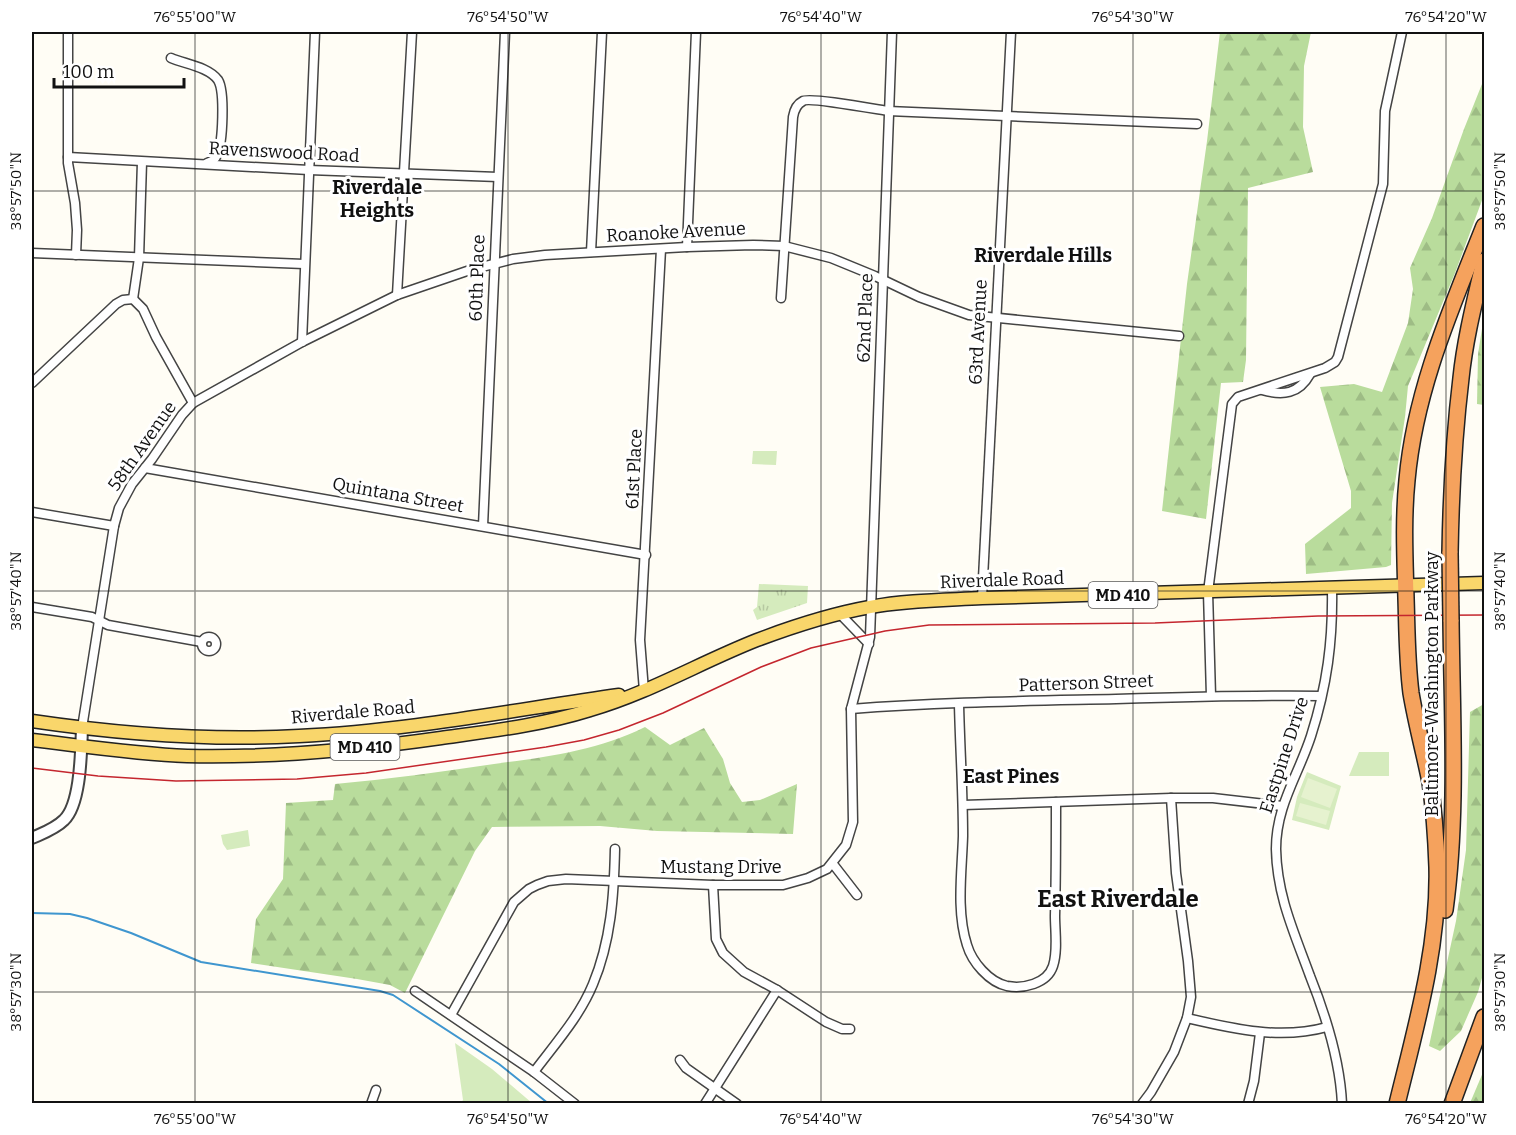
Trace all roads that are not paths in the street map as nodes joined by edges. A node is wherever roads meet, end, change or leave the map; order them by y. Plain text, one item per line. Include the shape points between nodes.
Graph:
1 (68, 32) edge
2 (315, 32) edge
3 (412, 32) edge
4 (506, 32) edge
5 (602, 32) edge
6 (696, 32) edge
7 (892, 32) edge
8 (1011, 32) edge
9 (1402, 32) edge
10 (171, 58) dead end
11 (888, 111) junction
12 (1006, 116) junction
13 (1197, 124) dead end
14 (68, 157) junction
15 (142, 162) junction
16 (204, 165) junction
17 (309, 170) junction
18 (404, 174) junction
19 (498, 177) junction
20 (1485, 226) edge
21 (784, 246) junction
22 (687, 248) junction
23 (661, 249) junction
24 (591, 252) junction
25 (32, 253) edge
26 (76, 255) junction
27 (140, 258) junction
28 (1485, 261) edge
29 (304, 264) junction
30 (494, 264) junction
31 (883, 280) junction
32 (397, 295) junction
33 (781, 298) dead end
34 (133, 299) junction
35 (995, 318) junction
36 (1179, 336) dead end
37 (302, 342) junction
38 (32, 383) edge
39 (193, 403) junction
40 (145, 468) junction
41 (32, 512) edge
42 (114, 526) junction
43 (483, 526) junction
44 (646, 555) junction
45 (1485, 583) edge
46 (1406, 585) junction
47 (1332, 588) junction
48 (1208, 592) junction
49 (982, 598) junction
50 (871, 606) junction
51 (32, 607) edge
52 (840, 614) junction
53 (99, 620) junction
54 (202, 642) dead end
55 (869, 644) junction
56 (644, 691) junction
57 (1211, 696) junction
58 (1321, 696) junction
59 (959, 704) junction
60 (851, 709) junction
61 (32, 721) edge
62 (81, 728) junction
63 (32, 740) edge
64 (81, 746) junction
65 (1171, 798) junction
66 (1056, 802) junction
67 (963, 805) junction
68 (1281, 806) junction
69 (32, 838) edge
70 (615, 849) dead end
71 (833, 864) junction
72 (615, 882) junction
73 (713, 885) junction
74 (857, 894) dead end
75 (777, 990) junction
76 (415, 991) dead end
77 (451, 1015) junction
78 (1485, 1017) edge
79 (1187, 1018) junction
80 (1328, 1027) junction
81 (850, 1029) dead end
82 (1485, 1030) edge
83 (1260, 1033) junction
84 (680, 1060) dead end
85 (534, 1072) junction
86 (1460, 1084) junction
87 (715, 1088) junction
88 (376, 1090) dead end
89 (371, 1104) edge
90 (575, 1104) edge
91 (705, 1104) edge
92 (737, 1104) edge
93 (1142, 1104) edge
94 (1248, 1104) edge
95 (1342, 1104) edge
96 (1398, 1104) edge
97 (1452, 1104) edge

1 - 14 street
2 - 17 street
3 - 18 street
4 - 19 street, 60th Place
5 - 24 street
6 - 22 street
7 - 11 street, 62nd Place
8 - 12 street, 63rd Avenue
9 - 48 street via 1385,111 1383,184 1338,357 1310,374 1303,386 1291,392 1260,390 1238,397 1232,405
10 - 16 street via 205,71 219,84 219,152
11 - 12 street
11 - 21 street via 808,99 797,106
11 - 31 street, 62nd Place
12 - 13 street
12 - 35 street, 63rd Avenue
14 - 15 street, Ravenswood Road
14 - 26 street via 75,203
15 - 16 street, Ravenswood Road
15 - 27 street
16 - 17 street, Ravenswood Road
17 - 18 street, Ravenswood Road
17 - 29 street
18 - 19 street, Ravenswood Road
18 - 32 street
19 - 30 street, 60th Place
20 - 46 highway via 1437,346 1417,414 1407,481
21 - 22 street, Roanoke Avenue
21 - 31 street, Roanoke Avenue via 831,258
21 - 33 street
22 - 23 street, Roanoke Avenue
23 - 24 street, Roanoke Avenue
23 - 44 street, 61st Place
24 - 30 street, Roanoke Avenue via 526,257
25 - 26 street
26 - 27 street
27 - 29 street
27 - 34 street
28 - 96 highway, Baltimore-Washington Parkway, bridge via 1461,378 1452,498 1454,791 1450,871 1433,986
29 - 37 street
30 - 32 street, Roanoke Avenue
30 - 43 street, 60th Place
31 - 35 street, Roanoke Avenue via 949,309
31 - 50 street, 62nd Place
32 - 37 street, Roanoke Avenue
34 - 38 street via 116,304
34 - 39 street, 58th Avenue via 143,309
35 - 36 street, Roanoke Avenue
35 - 49 street, 63rd Avenue
37 - 39 street, Roanoke Avenue
39 - 40 street, 58th Avenue
40 - 42 street, 58th Avenue via 125,496
40 - 43 street, Quintana Street
41 - 42 street
42 - 53 street, 58th Avenue
43 - 44 street, Quintana Street
44 - 56 street, 61st Place via 640,640
45 - 46 main road, Riverdale Road / MD 410
46 - 47 main road, Riverdale Road / MD 410
46 - 96 highway via 1412,693 1434,813 1437,898 1429,960
47 - 48 main road, Riverdale Road / MD 410
47 - 58 street, Eastpine Drive via 1331,653
48 - 49 main road, Riverdale Road / MD 410
48 - 57 street
49 - 50 main road, Riverdale Road / MD 410
50 - 52 main road, Riverdale Road / MD 410
50 - 55 street
51 - 53 street
52 - 55 street
52 - 56 main road, Riverdale Road / MD 410 via 758,640
53 - 54 street via 108,625
53 - 62 street, 58th Avenue
55 - 60 street
56 - 62 main road, Riverdale Road / MD 410 via 425,723 298,736 195,737
56 - 64 main road, Riverdale Road / MD 410 via 552,721 394,745 247,756 187,756
57 - 58 street, Patterson Street
57 - 59 street, Patterson Street
58 - 68 street, Eastpine Drive via 1306,752
59 - 60 street, Patterson Street
59 - 67 street
60 - 71 street via 853,822 846,845
61 - 62 main road, MD 410
62 - 64 street
63 - 64 main road, MD 410
64 - 69 street via 70,813 58,825
65 - 66 street
65 - 68 street via 1213,798
65 - 79 street via 1191,998
66 - 67 street
66 - 67 street via 1054,961 1038,983 1016,987 996,982 986,974 967,947 962,922
68 - 80 street, Eastpine Drive via 1276,845 1282,902
70 - 72 street
71 - 73 street, Mustang Drive via 795,883
71 - 74 street
72 - 73 street, Mustang Drive
72 - 77 street, Mustang Drive via 548,881 521,895 506,912
72 - 85 street via 609,930 593,986
73 - 75 street via 718,947 744,972
75 - 81 street via 826,1022
75 - 87 street
76 - 77 street
77 - 85 street
78 - 86 highway
79 - 83 street
79 - 93 street via 1174,1052
80 - 83 street
80 - 95 street, Eastpine Drive
82 - 86 highway
83 - 94 street
84 - 87 street
85 - 90 street
86 - 97 highway
87 - 91 street
87 - 92 street
88 - 89 street

